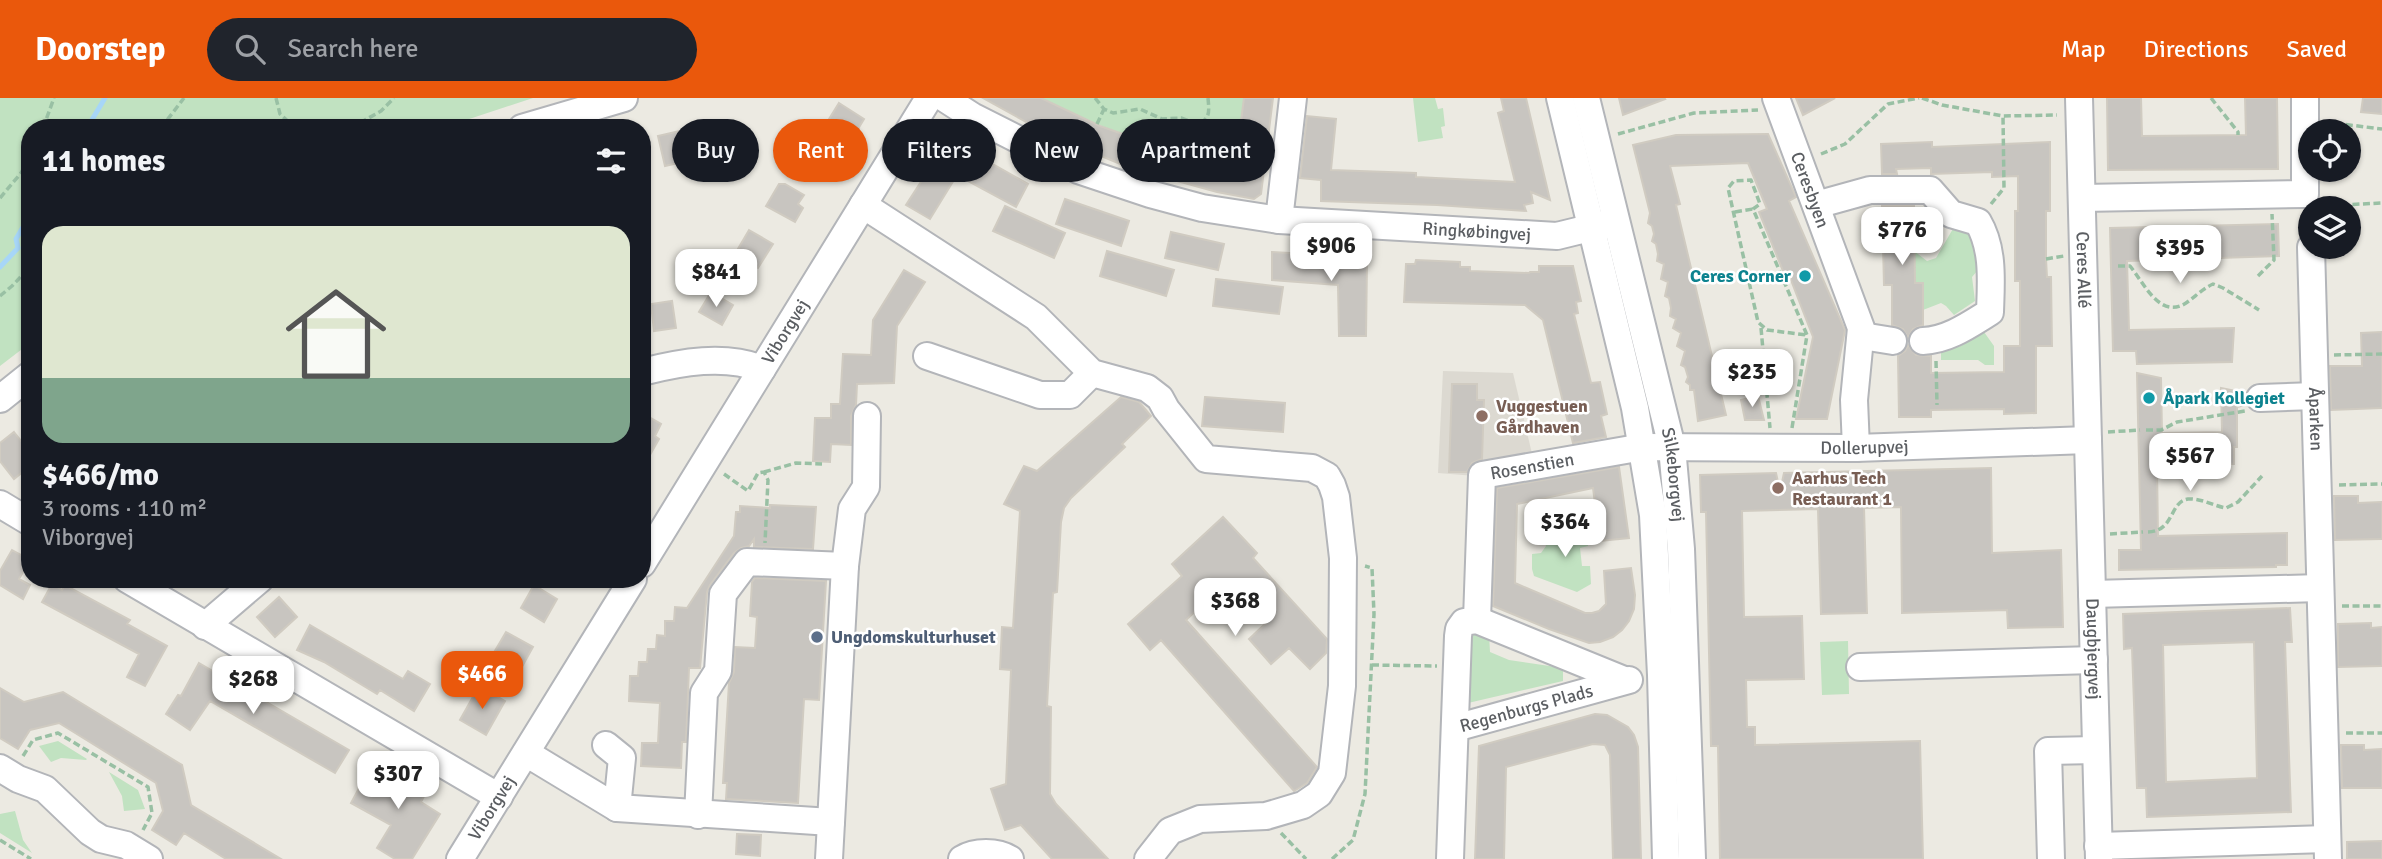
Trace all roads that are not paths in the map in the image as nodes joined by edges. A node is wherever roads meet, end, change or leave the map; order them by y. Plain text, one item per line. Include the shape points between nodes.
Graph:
1 (624, 98) edge
2 (929, 98) edge
3 (944, 98) edge
4 (1293, 98) edge
5 (1560, 98) edge
6 (1586, 98) edge
7 (2078, 98) edge
8 (1778, 103) edge
9 (2305, 109) edge
10 (553, 119) edge
11 (2082, 198) junction
12 (863, 205) junction
13 (1816, 205) junction
14 (1279, 220) junction
15 (1602, 225) junction
16 (2311, 259) edge
17 (1862, 336) junction
18 (1893, 341) dead end
19 (1930, 351) road end
20 (927, 356) dead end
21 (762, 369) junction
22 (651, 371) edge
23 (1092, 373) junction
24 (21, 382) edge
25 (2315, 396) junction
26 (0, 399) edge
27 (2254, 404) road end
28 (867, 416) dead end
29 (2088, 436) junction
30 (1643, 447) junction
31 (1672, 447) junction
32 (1856, 448) junction
33 (0, 504) edge
34 (21, 517) edge
35 (651, 549) edge
36 (845, 566) junction
37 (142, 588) edge
38 (249, 588) edge
39 (627, 588) edge
40 (2092, 594) junction
41 (2320, 598) junction
42 (1477, 620) junction
43 (205, 626) junction
44 (2094, 660) junction
45 (1860, 667) dead end
46 (1674, 675) junction
47 (1624, 680) junction
48 (1455, 728) junction
49 (606, 746) dead end
50 (2096, 750) junction
51 (526, 753) junction
52 (5, 771) edge
53 (499, 797) junction
54 (617, 808) junction
55 (698, 815) junction
56 (831, 822) junction
57 (2327, 849) edge
58 (2098, 853) edge
59 (141, 854) edge
60 (460, 859) edge
61 (829, 859) edge
62 (961, 859) edge
63 (1010, 859) edge
64 (1148, 859) edge
65 (1450, 859) edge
66 (1666, 859) edge
67 (1692, 859) edge
68 (2051, 859) edge

1 - 10 street
2 - 12 street, Viborgvej
3 - 14 street, Ringkøbingvej via 1078,170 1202,208
4 - 14 street
5 - 15 street, Silkeborgvej
6 - 15 street, Silkeborgvej via 1595,140
7 - 11 street, Ceres Allé
8 - 13 street, Ceresbyen
9 - 11 street via 2305,194
11 - 29 street, Ceres Allé
12 - 21 street, Viborgvej
12 - 23 street via 1036,317
13 - 17 street, Ceresbyen
13 - 19 street via 1871,190 1930,190 1951,214 1978,222 1985,233 1991,268 1990,313 1937,341
14 - 15 street, Ringkøbingvej via 1557,236
15 - 30 street, Silkeborgvej
15 - 31 street, Silkeborgvej
16 - 25 street, Åparken
17 - 18 street
17 - 32 street, Ceresbyen via 1854,400
20 - 23 street via 1040,395 1070,395
21 - 22 street via 743,362 709,361
21 - 35 street, Viborgvej
23 - 64 street via 1146,388 1160,398 1206,459 1320,471 1336,497 1343,558 1343,663 1332,773 1319,794 1303,804 1266,816 1200,819 1170,831
24 - 26 street
25 - 27 street
25 - 41 street, Åparken
28 - 36 street via 866,487 852,509
29 - 32 street, Dollerupvej
29 - 40 street, Daugbjergvej
30 - 31 street, Dollerupvej
30 - 42 street, Rosenstien via 1482,475
30 - 46 street, Silkeborgvej
31 - 32 street, Dollerupvej
31 - 46 street, Silkeborgvej via 1681,550
33 - 34 street
36 - 55 street via 747,562 723,594 718,671 704,693
36 - 56 street
37 - 43 street
38 - 43 street
39 - 51 street, Viborgvej
40 - 41 street
40 - 44 street, Daugbjergvej
41 - 57 street, Åparken
42 - 47 street, Regenburgs Plads
42 - 48 street, Regenburgs Plads via 1464,622 1460,629
43 - 53 street
44 - 45 street
44 - 50 street, Daugbjergvej
46 - 47 street, Regenburgs Plads
46 - 66 street, Silkeborgvej
46 - 67 street, Silkeborgvej
47 - 48 street, Regenburgs Plads
48 - 65 street
49 - 54 street via 622,758
50 - 58 street, Daugbjergvej
50 - 68 street via 2048,751
51 - 53 street, Viborgvej
51 - 54 street
52 - 59 street via 45,789 101,839
53 - 60 street, Viborgvej
54 - 55 street
55 - 56 street
56 - 61 street
57 - 58 street
62 - 63 street via 970,853 1001,854

